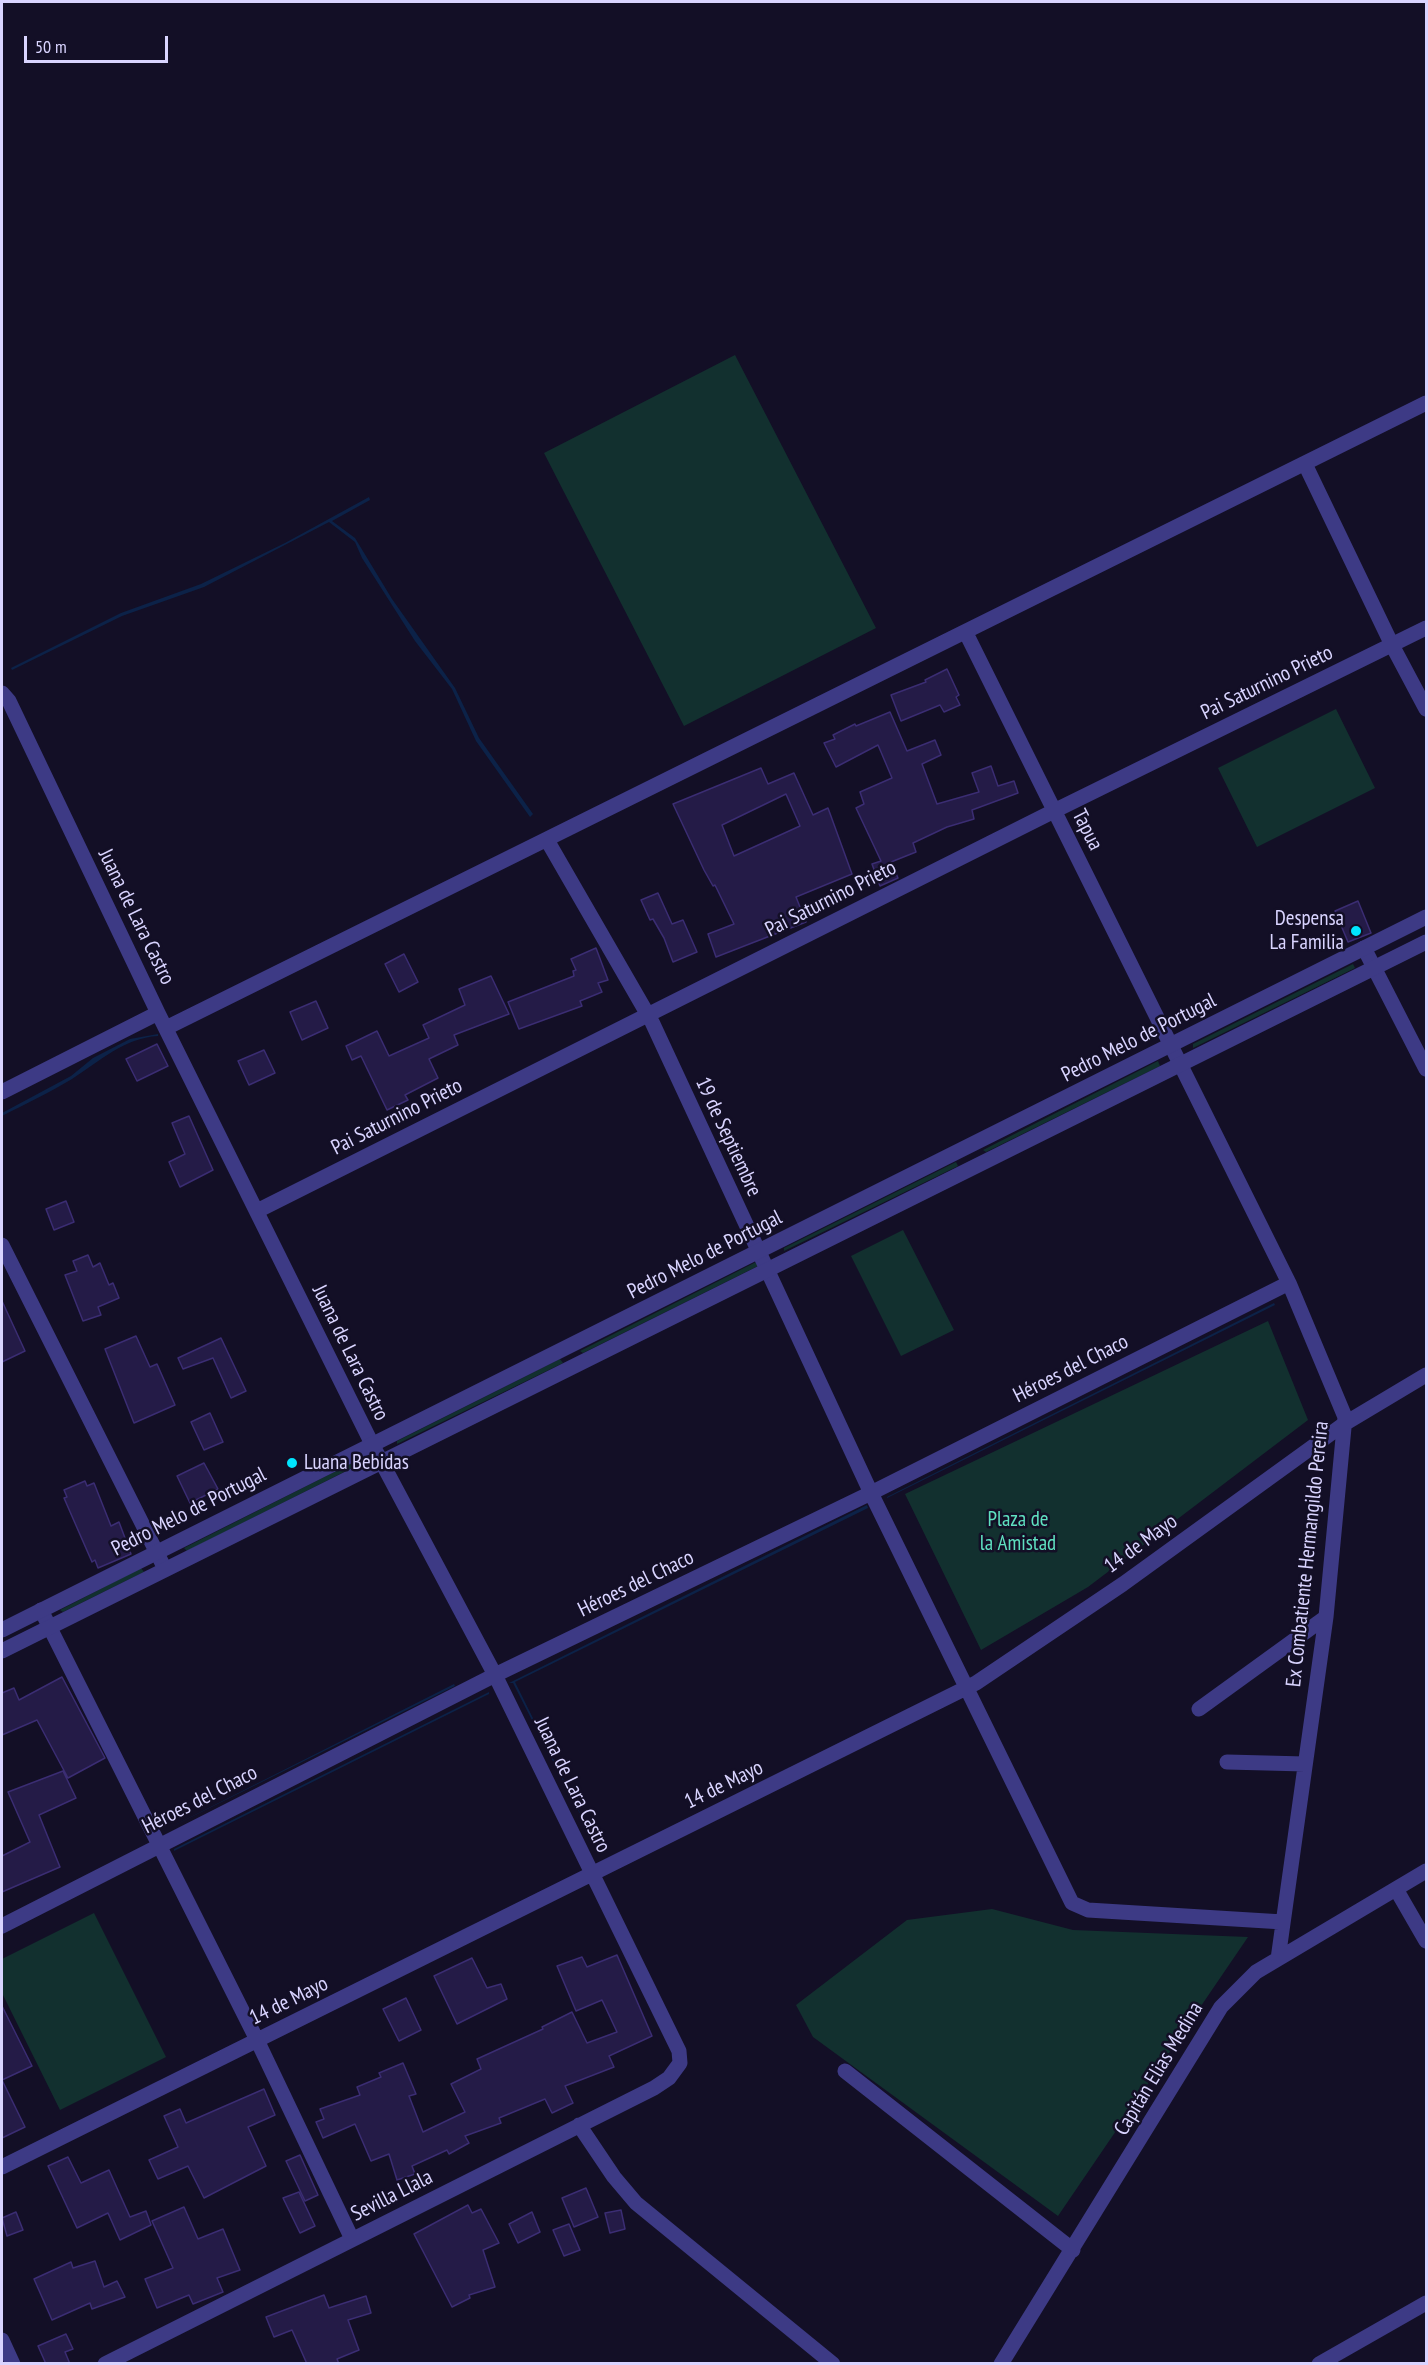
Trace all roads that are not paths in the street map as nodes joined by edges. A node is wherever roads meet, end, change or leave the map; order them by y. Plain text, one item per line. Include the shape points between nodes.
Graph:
1 (1426, 403) edge
2 (1305, 464) junction
3 (1426, 628) edge
4 (966, 633) junction
5 (1392, 645) junction
6 (5, 697) edge
7 (1426, 709) edge
8 (1054, 811) junction
9 (547, 840) junction
10 (1426, 917) edge
11 (1426, 942) edge
12 (1364, 948) junction
13 (1374, 968) junction
14 (158, 1013) junction
15 (647, 1015) junction
16 (166, 1028) junction
17 (1172, 1044) junction
18 (1181, 1064) junction
19 (1426, 1069) edge
20 (2, 1092) edge
21 (937, 1163) junction
22 (946, 1182) junction
23 (256, 1211) junction
24 (2, 1245) edge
25 (758, 1251) junction
26 (767, 1270) junction
27 (1289, 1283) junction
28 (1426, 1375) edge
29 (1344, 1424) junction
30 (372, 1444) junction
31 (381, 1462) junction
32 (871, 1493) junction
33 (157, 1552) junction
34 (165, 1569) junction
35 (41, 1610) junction
36 (1326, 1617) junction
37 (50, 1627) junction
38 (2, 1630) edge
39 (2, 1651) edge
40 (495, 1675) junction
41 (967, 1688) junction
42 (1199, 1709) dead end
43 (1227, 1762) dead end
44 (1305, 1764) junction
45 (159, 1844) junction
46 (1426, 1871) edge
47 (592, 1874) junction
48 (1396, 1889) junction
49 (1283, 1922) junction
50 (2, 1926) edge
51 (1426, 1941) edge
52 (1278, 1959) junction
53 (257, 2040) junction
54 (679, 2051) joint
55 (845, 2071) dead end
56 (579, 2126) junction
57 (2, 2167) edge
58 (352, 2240) junction
59 (1072, 2250) junction
60 (1426, 2304) edge
61 (2, 2340) edge
62 (13, 2364) edge
63 (105, 2364) edge
64 (833, 2364) edge
65 (1001, 2364) edge
66 (1319, 2364) edge

1 - 2 street
2 - 4 street
2 - 5 street
3 - 5 street, Pai Saturnino Prieto
4 - 8 street, Tapua
4 - 9 street
5 - 7 street
5 - 8 street, Pai Saturnino Prieto
6 - 14 street, Juana de Lara Castro
8 - 15 street, Pai Saturnino Prieto
8 - 17 street, Tapua
9 - 15 street, 19 de Septiembre
9 - 16 street
10 - 12 street, Pedro Melo de Portugal
11 - 13 street, Pedro Melo de Portugal
12 - 13 street
12 - 17 street, Pedro Melo de Portugal
13 - 18 street, Pedro Melo de Portugal
13 - 19 street
14 - 16 street, Juana de Lara Castro
14 - 20 street
15 - 23 street, Pai Saturnino Prieto
15 - 25 street, 19 de Septiembre
16 - 23 street, Juana de Lara Castro
17 - 18 street, Ex Combatiente Hermangildo Pereira
17 - 21 street, Pedro Melo de Portugal
18 - 22 street, Pedro Melo de Portugal
18 - 27 street, Ex Combatiente Hermangildo Pereira
21 - 22 street
21 - 25 street, Pedro Melo de Portugal
22 - 26 street, Pedro Melo de Portugal
23 - 30 street, Juana de Lara Castro
24 - 33 street
25 - 26 street, 19 de Septiembre
25 - 30 street, Pedro Melo de Portugal
26 - 31 street, Pedro Melo de Portugal
26 - 32 street, 19 de Septiembre
27 - 29 street, Ex Combatiente Hermangildo Pereira via 1345,1416
27 - 32 street, Héroes del Chaco
28 - 29 street, 14 de Mayo
29 - 36 street, Ex Combatiente Hermangildo Pereira
29 - 41 street, 14 de Mayo via 1123,1584
30 - 31 street, Juana de Lara Castro
30 - 33 street, Pedro Melo de Portugal
31 - 34 street, Pedro Melo de Portugal
31 - 40 street, Juana de Lara Castro
32 - 40 street, Héroes del Chaco
32 - 41 street, 19 de Septiembre
33 - 34 street
33 - 35 street, Pedro Melo de Portugal
34 - 37 street, Pedro Melo de Portugal
35 - 37 street
35 - 38 street, Pedro Melo de Portugal
36 - 42 street
36 - 44 street, Ex Combatiente Hermangildo Pereira
37 - 39 street, Pedro Melo de Portugal
37 - 45 street
40 - 45 street, Héroes del Chaco
40 - 47 street, Juana de Lara Castro
41 - 47 street, 14 de Mayo
41 - 49 street, 19 de Septiembre via 1072,1903 1088,1910
43 - 44 street
44 - 49 street, Ex Combatiente Hermangildo Pereira
45 - 50 street, Héroes del Chaco
45 - 53 street
46 - 48 street, Capitán Elias Medina
47 - 53 street, 14 de Mayo
47 - 54 street, Juana de Lara Castro
48 - 51 street
48 - 52 street, Capitán Elias Medina
49 - 52 street, Ex Combatiente Hermangildo Pereira
52 - 59 street, Capitán Elias Medina via 1256,1972 1221,2007
53 - 57 street, 14 de Mayo
53 - 58 street
54 - 56 street, Sevilla Llala via 680,2063 669,2078
55 - 59 street
56 - 58 street, Sevilla Llala
56 - 64 street via 636,2203
58 - 63 street, Sevilla Llala
59 - 65 street, Capitán Elias Medina
60 - 66 street
61 - 62 street

